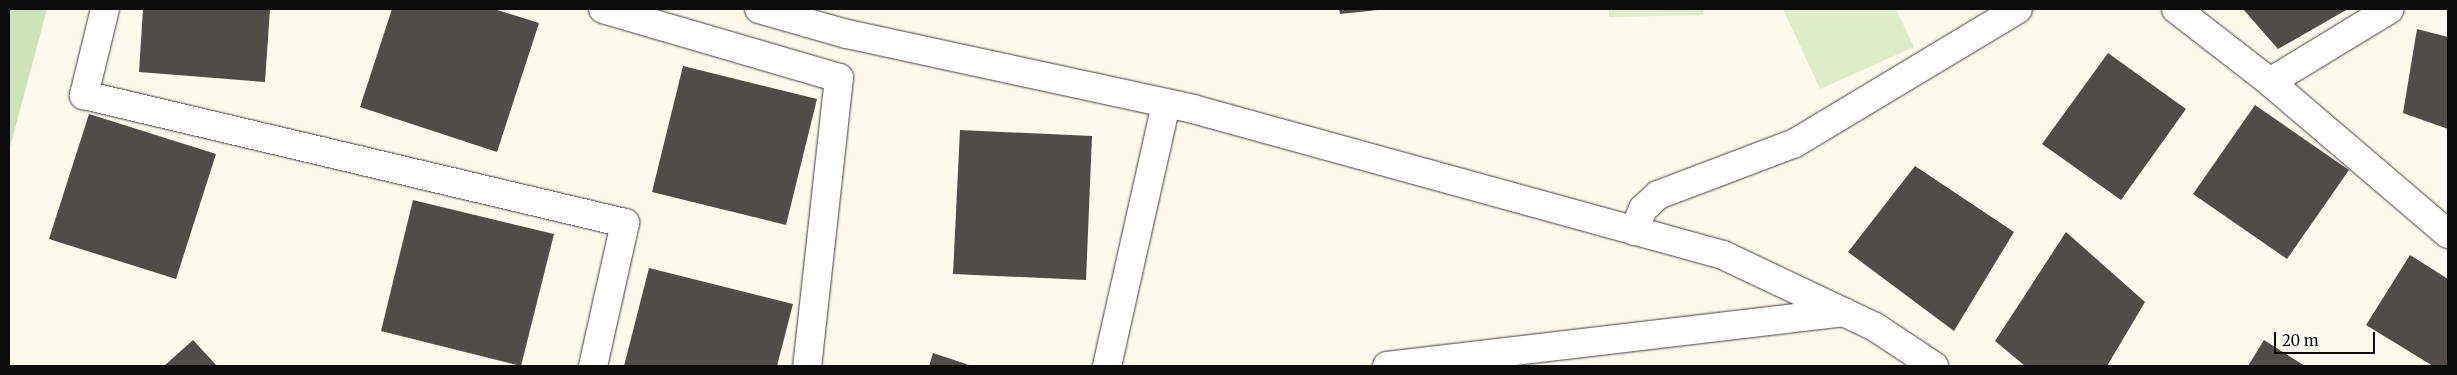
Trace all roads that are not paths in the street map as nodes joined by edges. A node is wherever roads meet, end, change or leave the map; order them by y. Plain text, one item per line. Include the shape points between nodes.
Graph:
1 (105, 9) edge
2 (603, 9) edge
3 (759, 9) edge
4 (2018, 9) edge
5 (2176, 9) edge
6 (2390, 9) edge
7 (2270, 82) junction
8 (1166, 104) junction
9 (1634, 231) junction
10 (2448, 234) edge
11 (1845, 312) junction
12 (593, 366) edge
13 (807, 366) edge
14 (1107, 366) edge
15 (1387, 366) edge
16 (1934, 366) edge

1 - 12 street via 84,94 625,223
2 - 13 street via 839,78
3 - 8 street via 847,34
4 - 9 street via 1795,143 1658,195 1643,209
5 - 7 street
6 - 7 street
7 - 10 street
8 - 9 street
8 - 14 street
9 - 11 street via 1722,255
11 - 15 street
11 - 16 street via 1875,327

